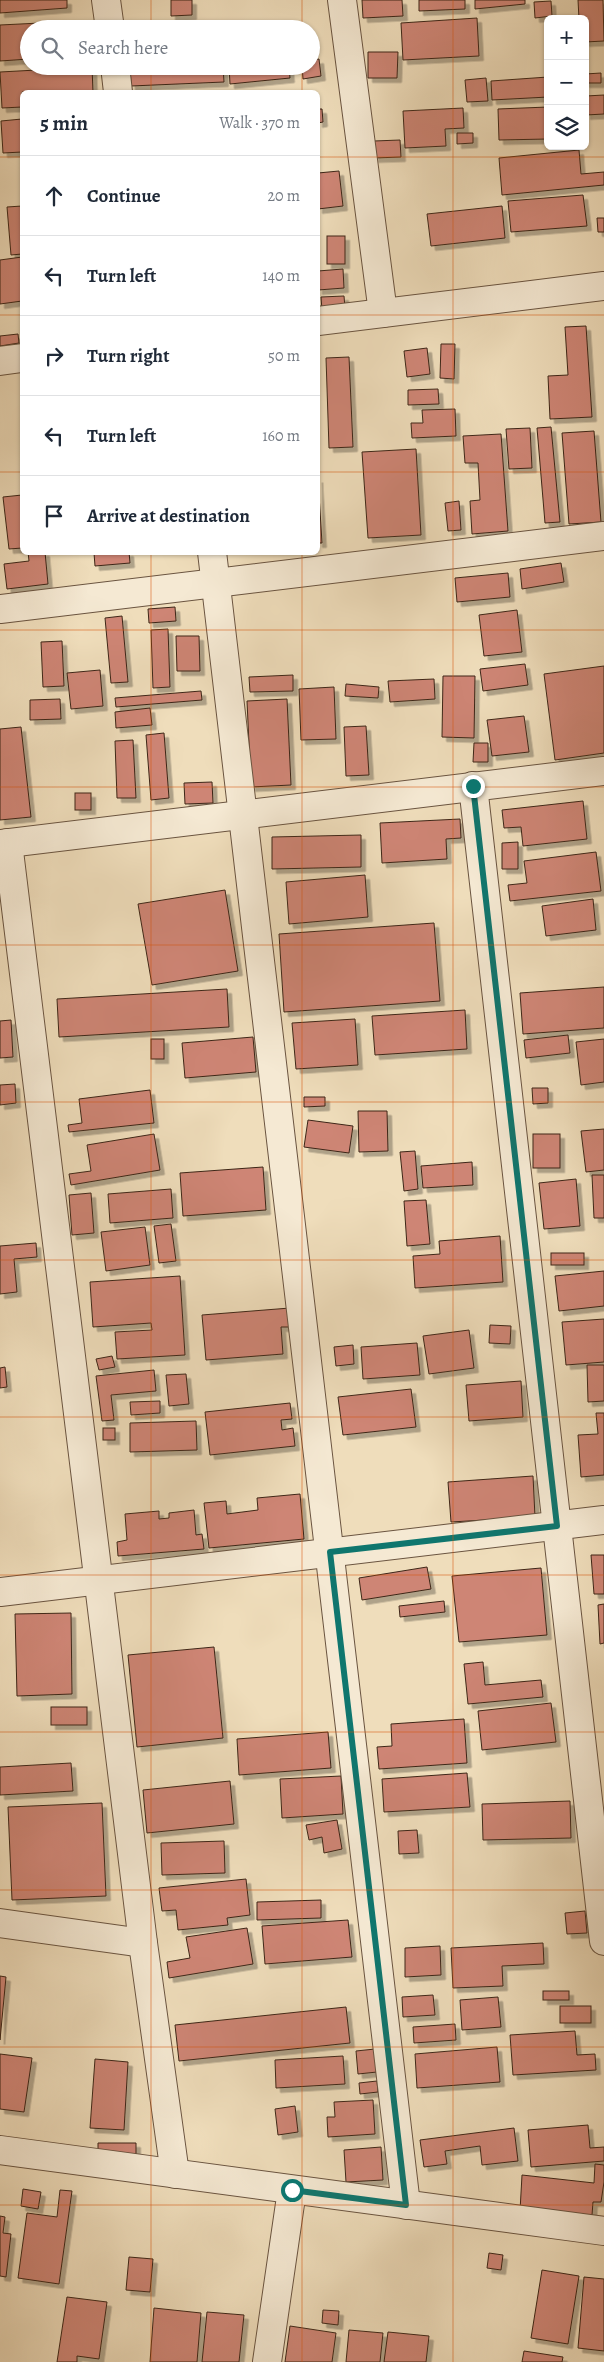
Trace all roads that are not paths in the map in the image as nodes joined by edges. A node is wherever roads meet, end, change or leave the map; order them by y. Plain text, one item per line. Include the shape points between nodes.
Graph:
1 (106, 0) edge
2 (342, 0) edge
3 (109, 20) edge
4 (116, 75) edge
5 (118, 90) edge
6 (604, 286) edge
7 (382, 313) junction
8 (320, 321) edge
9 (20, 358) edge
10 (0, 361) edge
11 (604, 536) edge
12 (212, 555) edge
13 (216, 583) junction
14 (0, 609) edge
15 (604, 771) edge
16 (473, 786) junction
17 (243, 814) junction
18 (4, 843) edge
19 (604, 1520) edge
20 (557, 1526) junction
21 (330, 1552) junction
22 (98, 1580) junction
23 (0, 1592) edge
24 (0, 1923) edge
25 (604, 1941) edge
26 (143, 1943) junction
27 (0, 2150) edge
28 (174, 2174) junction
29 (292, 2190) junction
30 (406, 2205) junction
31 (604, 2232) edge
32 (267, 2362) edge

1 - 3 street
2 - 7 street
4 - 5 street
6 - 7 street
7 - 8 street
9 - 10 street
11 - 13 street
12 - 13 street
13 - 14 street
13 - 17 street
15 - 16 street
16 - 17 street
16 - 20 street
17 - 18 street
17 - 21 street
18 - 22 street
19 - 20 street
20 - 21 street
20 - 25 street
21 - 22 street
21 - 30 street
22 - 23 street
22 - 26 street
24 - 26 street
26 - 28 street
27 - 28 street
28 - 29 street
29 - 30 street
29 - 32 street
30 - 31 street

